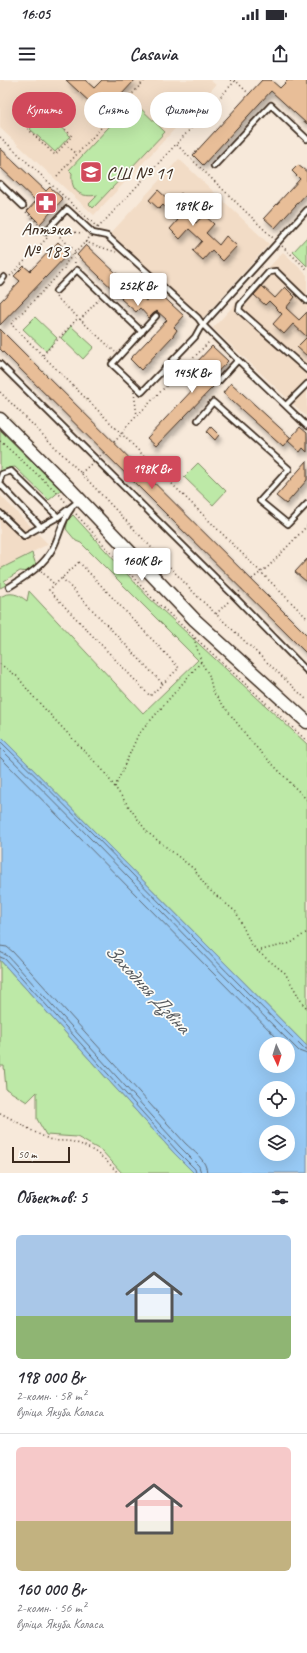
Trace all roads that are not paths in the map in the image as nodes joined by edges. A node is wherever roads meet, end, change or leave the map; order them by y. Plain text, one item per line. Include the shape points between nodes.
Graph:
1 (307, 139) edge
2 (214, 166) dead end
3 (0, 184) edge
4 (23, 206) dead end
5 (307, 210) edge
6 (50, 230) road end
7 (4, 278) dead end
8 (0, 282) edge
9 (56, 294) road end
10 (307, 301) edge
11 (156, 316) dead end
12 (203, 325) junction
13 (142, 332) junction
14 (238, 360) junction
15 (0, 364) edge
16 (307, 370) edge
17 (219, 381) dead end
18 (307, 384) edge
19 (286, 405) junction
20 (0, 419) edge
21 (198, 420) dead end
22 (307, 426) edge
23 (0, 480) edge
24 (0, 484) edge
25 (80, 500) junction
26 (307, 504) edge
27 (71, 508) junction
28 (0, 513) edge
29 (58, 517) junction
30 (41, 527) junction
31 (9, 587) dead end
32 (307, 671) edge
33 (307, 722) edge

1 - 2 lane via 271,105
3 - 4 lane
5 - 12 lane
6 - 12 lane via 67,210 93,233 107,236
7 - 8 lane
9 - 13 lane via 77,270
10 - 16 lane via 276,271 269,272 240,304 239,310
11 - 13 lane
12 - 13 lane via 142,392 112,364
12 - 14 lane
14 - 17 lane
14 - 19 lane
15 - 32 lane
18 - 19 lane
19 - 22 lane
20 - 25 street
21 - 26 lane via 213,402 289,469 260,501 288,524
23 - 29 lane via 2,474 11,471
24 - 30 lane
25 - 27 lane
25 - 33 street via 195,620
27 - 29 lane
27 - 31 lane via 53,548 39,568
28 - 30 lane via 24,536
29 - 30 lane

